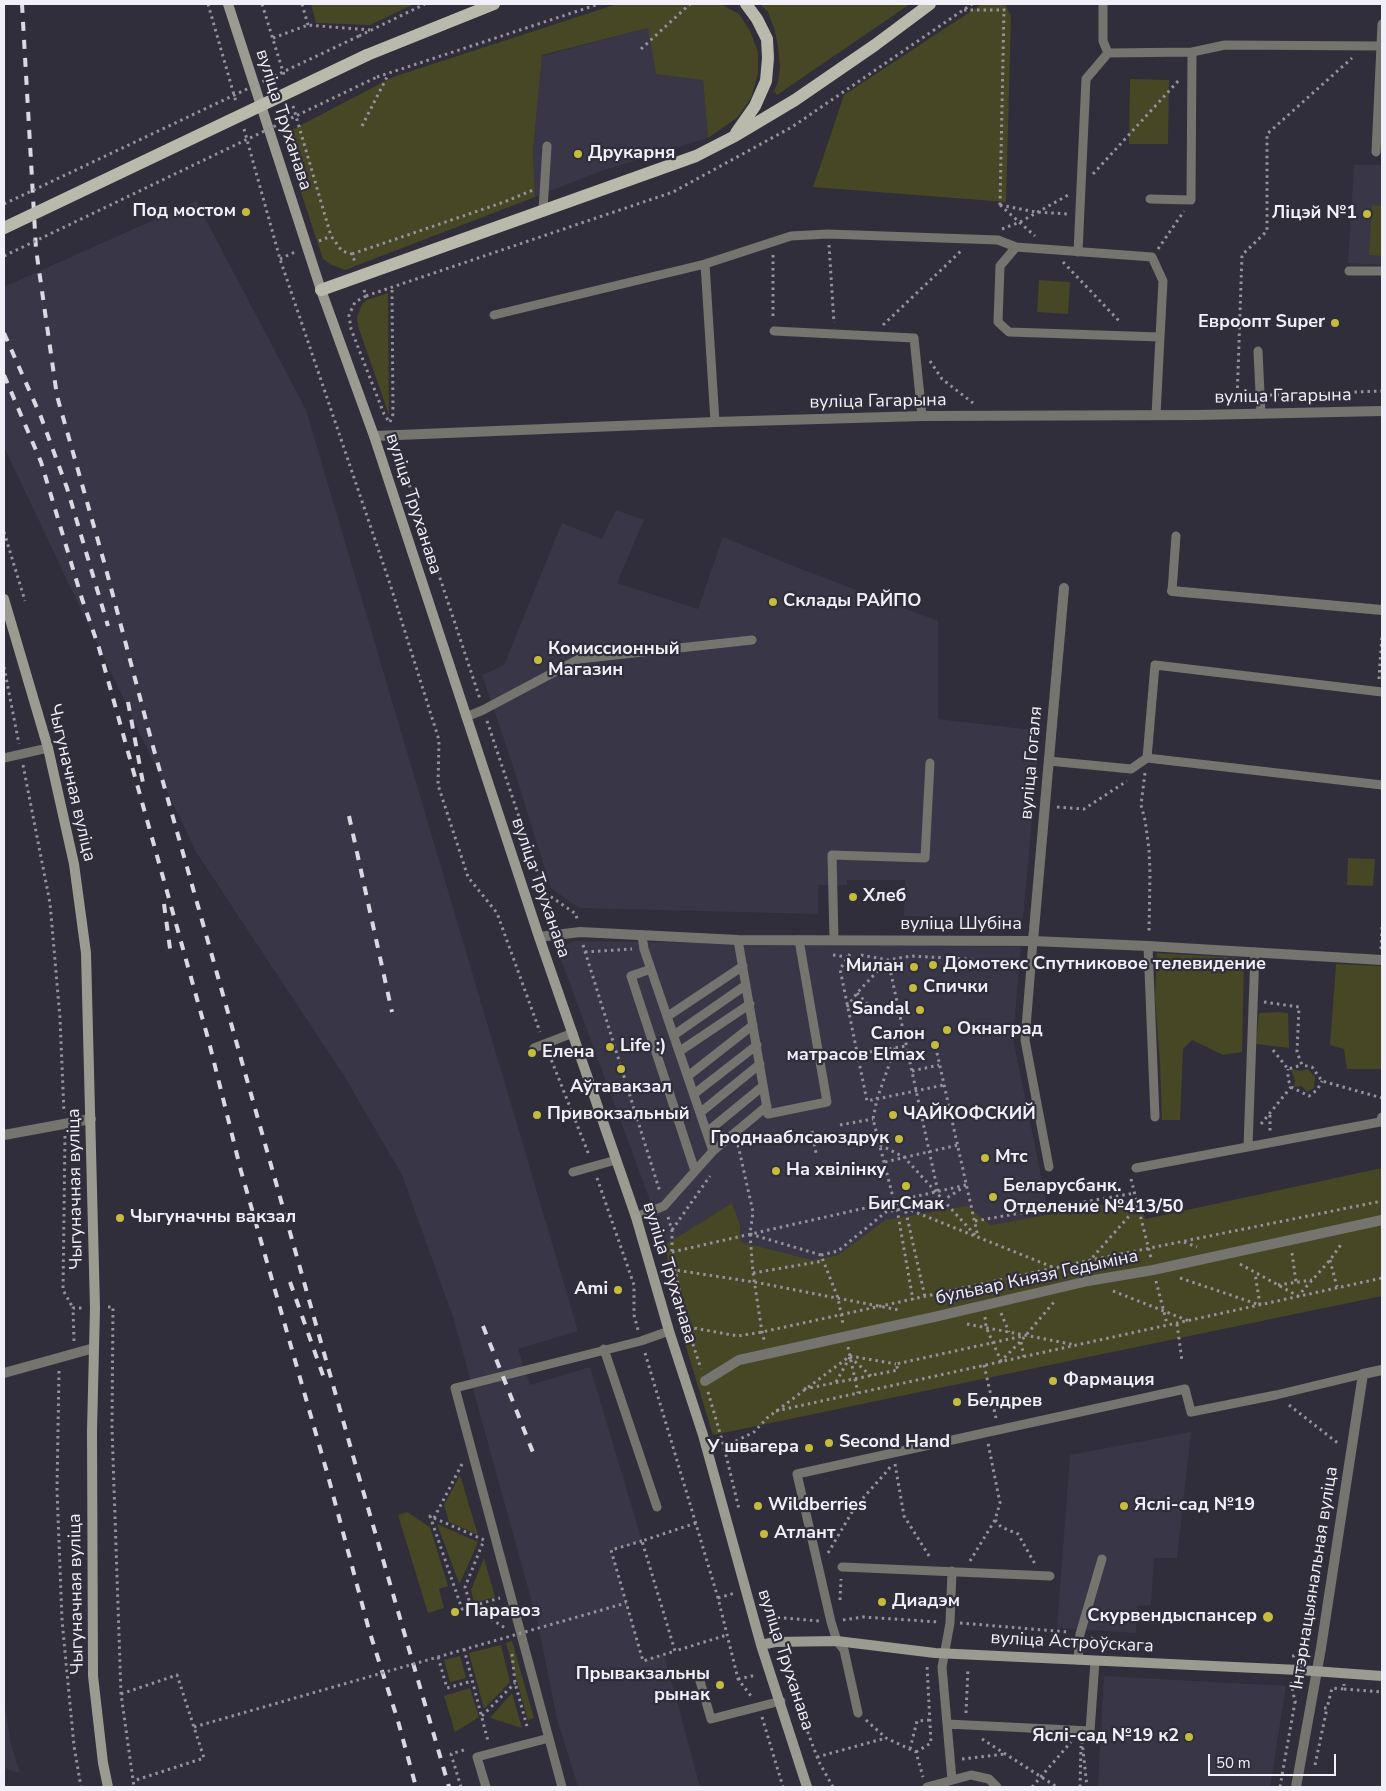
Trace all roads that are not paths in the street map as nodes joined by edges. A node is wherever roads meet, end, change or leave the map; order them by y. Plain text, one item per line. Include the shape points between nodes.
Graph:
1 (228, 4) edge
2 (494, 4) edge
3 (746, 4) edge
4 (930, 4) edge
5 (1103, 4) edge
6 (1382, 24) edge
7 (1381, 46) junction
8 (1192, 52) junction
9 (1108, 53) junction
10 (1379, 133) edge
11 (733, 137) junction
12 (547, 146) dead end
13 (1376, 152) dead end
14 (1150, 199) dead end
15 (543, 210) junction
16 (4, 228) edge
17 (1016, 247) junction
18 (1078, 252) junction
19 (705, 264) junction
20 (1349, 270) dead end
21 (1382, 271) edge
22 (322, 290) junction
23 (494, 315) dead end
24 (774, 331) road end
25 (1160, 337) junction
26 (1258, 351) dead end
27 (1382, 411) edge
28 (1260, 414) junction
29 (1156, 415) junction
30 (922, 416) junction
31 (714, 422) junction
32 (374, 436) junction
33 (1176, 536) dead end
34 (1064, 588) dead end
35 (1172, 591) joint
36 (4, 599) edge
37 (1382, 610) edge
38 (752, 640) dead end
39 (1382, 692) edge
40 (466, 717) junction
41 (48, 748) junction
42 (4, 758) edge
43 (1147, 758) junction
44 (1049, 761) junction
45 (930, 763) dead end
46 (1382, 785) edge
47 (539, 936) junction
48 (642, 936) junction
49 (738, 940) junction
50 (799, 940) junction
51 (834, 940) junction
52 (1033, 941) junction
53 (1148, 946) junction
54 (1255, 952) junction
55 (1381, 960) edge
56 (743, 966) junction
57 (651, 969) junction
58 (746, 985) junction
59 (750, 1004) junction
60 (668, 1016) junction
61 (753, 1025) junction
62 (573, 1033) junction
63 (674, 1035) junction
64 (757, 1045) junction
65 (534, 1048) dead end
66 (680, 1052) junction
67 (760, 1064) junction
68 (688, 1076) junction
69 (764, 1086) junction
70 (694, 1094) junction
71 (767, 1106) junction
72 (700, 1112) junction
73 (1155, 1117) dead end
74 (1382, 1117) edge
75 (91, 1119) junction
76 (707, 1132) junction
77 (4, 1135) edge
78 (1248, 1147) junction
79 (713, 1151) junction
80 (616, 1160) junction
81 (1050, 1167) dead end
82 (1136, 1168) dead end
83 (695, 1171) junction
84 (573, 1172) dead end
85 (636, 1217) junction
86 (1382, 1220) edge
87 (670, 1331) junction
88 (94, 1348) junction
89 (604, 1349) junction
90 (1382, 1370) edge
91 (4, 1373) edge
92 (1363, 1374) junction
93 (705, 1381) road end
94 (657, 1507) dead end
95 (1102, 1559) dead end
96 (842, 1567) road end
97 (952, 1571) junction
98 (1046, 1575) road end
99 (837, 1641) junction
100 (761, 1645) junction
101 (945, 1654) junction
102 (1078, 1660) junction
103 (1095, 1661) junction
104 (1318, 1671) junction
105 (698, 1674) dead end
106 (1382, 1676) edge
107 (781, 1701) junction
108 (858, 1713) road end
109 (947, 1724) junction
110 (549, 1738) junction
111 (952, 1780) junction
112 (108, 1787) edge
113 (486, 1787) edge
114 (562, 1787) edge
115 (807, 1787) edge
116 (927, 1787) edge
117 (997, 1787) edge
118 (1296, 1787) edge

1 - 22 main road, вуліца Труханава
2 - 16 main road, bridge via 368,55
3 - 11 main road via 767,39 766,81 755,106
4 - 11 main road via 795,100
5 - 9 lane via 1102,41
6 - 7 lane
7 - 8 lane via 1224,45
7 - 10 lane
8 - 9 lane
8 - 14 lane via 1191,200
9 - 18 lane via 1086,79
10 - 13 lane
11 - 15 main road via 696,156
12 - 15 lane
15 - 22 main road
17 - 18 lane
17 - 19 lane via 998,240 828,234 791,236
17 - 25 lane via 1000,266 998,322 1009,332
18 - 25 lane via 1152,257 1163,281
19 - 23 lane
19 - 31 lane
20 - 21 lane
22 - 32 main road, вуліца Труханава
24 - 30 lane via 914,338
25 - 29 lane
26 - 28 lane
27 - 28 street, вуліца Гагарына
28 - 29 street, вуліца Гагарына
29 - 30 street, вуліца Гагарына
30 - 31 street, вуліца Гагарына
31 - 32 street, вуліца Гагарына
32 - 40 main road, вуліца Труханава
33 - 35 lane
34 - 44 street, вуліца Гогаля
35 - 37 street
36 - 41 main road, Чыгуначная вуліца
38 - 40 lane via 579,659
39 - 43 lane via 1155,665
40 - 47 main road, вуліца Труханава
41 - 42 lane
41 - 75 main road, Чыгуначная вуліца via 74,864 86,953
43 - 44 lane via 1131,769
43 - 46 lane
44 - 52 street, вуліца Гогаля
45 - 51 lane via 925,858 832,855
47 - 48 street, вуліца Шубіна via 580,932
47 - 62 main road, вуліца Труханава
48 - 49 street, вуліца Шубіна
48 - 57 lane
49 - 50 street, вуліца Шубіна
49 - 56 lane
50 - 51 street, вуліца Шубіна
50 - 71 lane via 827,1102 768,1114
51 - 52 street, вуліца Шубіна
52 - 53 street, вуліца Шубіна
52 - 81 lane via 1026,1040
53 - 54 street, вуліца Шубіна
53 - 73 lane
54 - 55 street, вуліца Шубіна
54 - 78 lane
56 - 58 lane
56 - 60 lane
57 - 60 lane
57 - 83 lane via 631,976
58 - 59 lane
58 - 63 lane
59 - 61 lane
59 - 66 lane
60 - 63 lane
61 - 64 lane
61 - 68 lane
62 - 65 lane
62 - 80 main road, вуліца Труханава
63 - 66 lane
64 - 67 lane
64 - 70 lane
66 - 68 lane
67 - 69 lane
67 - 72 lane
68 - 70 lane
69 - 71 lane
69 - 76 lane
70 - 72 lane
71 - 79 lane
72 - 76 lane
74 - 78 lane via 1380,1122
75 - 77 street
75 - 88 main road, Чыгуначная вуліца
76 - 79 lane
78 - 82 lane
79 - 83 lane
80 - 84 lane
80 - 85 main road, вуліца Труханава
83 - 85 lane via 664,1206
85 - 87 main road, вуліца Труханава
86 - 93 street, бульвар Князя Гедыміна via 1088,1281 739,1360
87 - 89 lane
87 - 100 main road, вуліца Труханава via 703,1435
88 - 91 street
88 - 112 main road, Чыгуначная вуліца via 93,1676
89 - 94 lane
89 - 110 lane via 454,1388
90 - 92 street
92 - 99 lane via 1191,1412 1185,1389 797,1474
92 - 104 street, Інтэрнацыянальная вуліца
95 - 102 lane via 1080,1634
96 - 97 lane
97 - 98 lane
97 - 101 lane
99 - 100 main road, вуліца Астроўскага
99 - 101 main road, вуліца Астроўскага
99 - 108 lane via 844,1650
100 - 107 main road, вуліца Труханава
101 - 102 main road, вуліца Астроўскага
101 - 109 lane via 942,1667
102 - 103 main road, вуліца Астроўскага
103 - 104 main road, вуліца Астроўскага
103 - 109 lane via 1090,1731
104 - 106 main road, вуліца Астроўскага
104 - 118 street, Інтэрнацыянальная вуліца
105 - 107 lane via 711,1719
107 - 115 main road, вуліца Труханава
109 - 111 lane
110 - 113 lane via 477,1757
110 - 114 lane
111 - 116 lane
111 - 117 lane via 971,1774 989,1779

